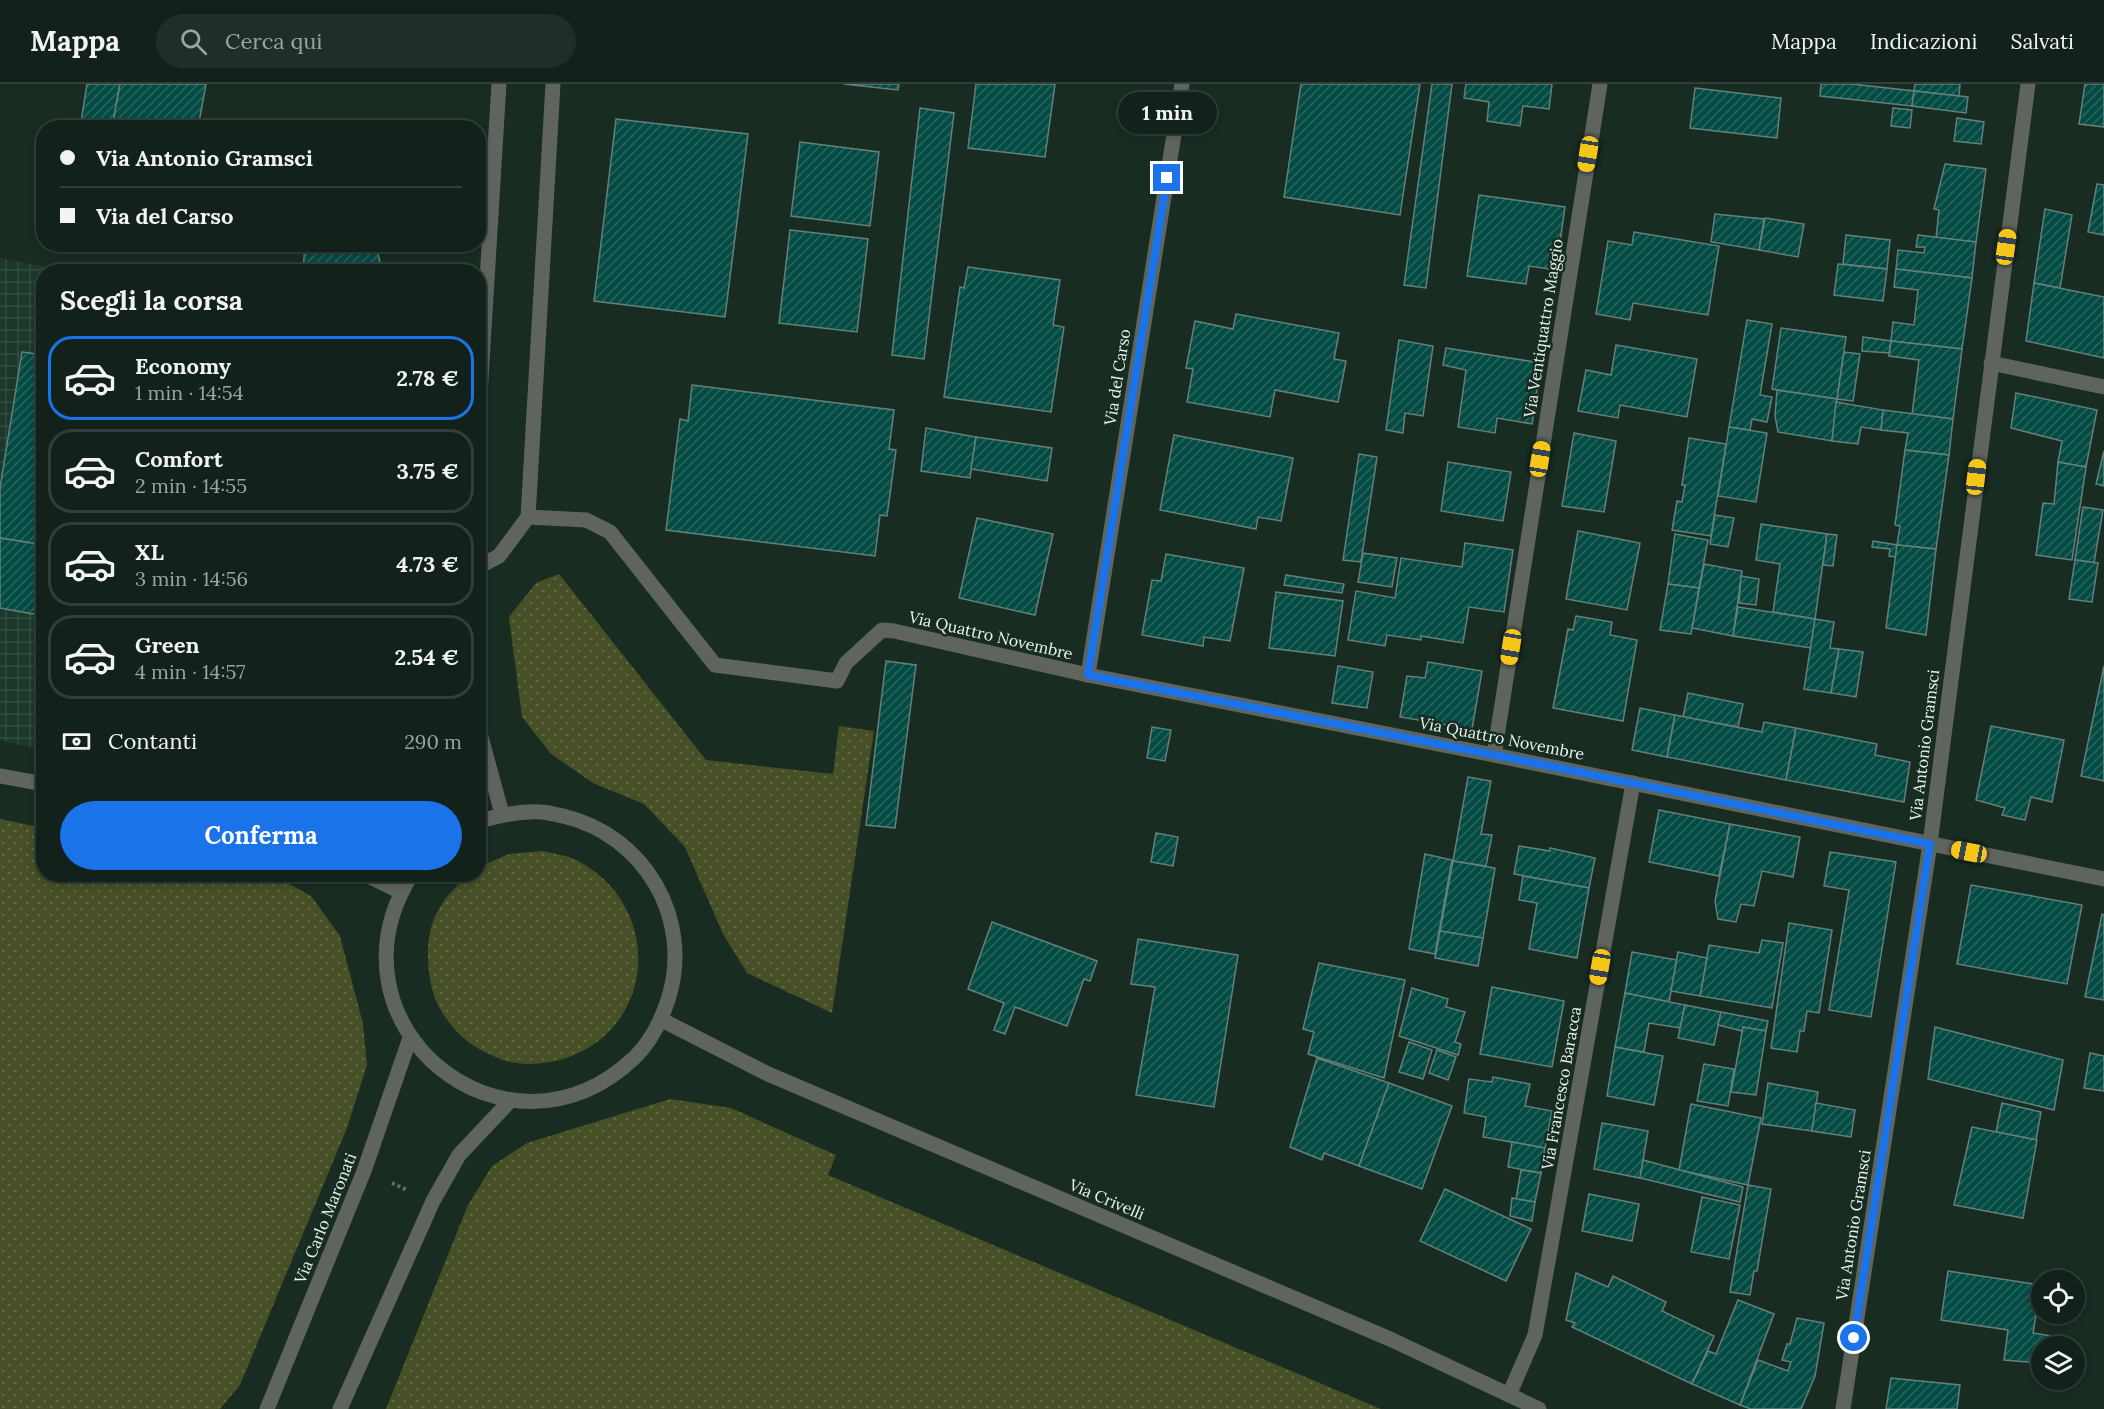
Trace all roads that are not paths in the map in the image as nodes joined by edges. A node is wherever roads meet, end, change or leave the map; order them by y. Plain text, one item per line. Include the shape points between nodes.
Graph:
1 (499, 84) edge
2 (554, 84) edge
3 (1182, 84) edge
4 (1600, 84) edge
5 (2028, 84) edge
6 (486, 296) edge
7 (1991, 363) junction
8 (2104, 387) edge
9 (528, 517) junction
10 (486, 563) edge
11 (1088, 675) junction
12 (486, 755) edge
13 (1494, 755) junction
14 (0, 776) edge
15 (36, 783) edge
16 (1633, 783) junction
17 (502, 814) junction
18 (486, 819) edge
19 (1930, 844) junction
20 (2104, 879) edge
21 (380, 882) edge
22 (407, 882) edge
23 (401, 892) junction
24 (662, 1020) junction
25 (410, 1038) junction
26 (510, 1101) junction
27 (1509, 1395) junction
28 (267, 1409) edge
29 (340, 1409) edge
30 (1539, 1409) edge
31 (1843, 1409) edge

1 - 6 street
2 - 9 street
3 - 11 street, Via del Carso
4 - 13 street, Via Ventiquattro Maggio
5 - 7 street, Via Antonio Gramsci
7 - 8 street
7 - 19 street, Via Antonio Gramsci
9 - 10 street via 499,556
9 - 11 street, Via Quattro Novembre via 586,520 610,532 715,665 837,681 846,663 882,630
11 - 13 street, Via Quattro Novembre
12 - 17 street
13 - 16 street, Via Quattro Novembre
14 - 15 street
16 - 19 street, Via Quattro Novembre
16 - 27 street, Via Francesco Baracca via 1535,1335
17 - 18 street
17 - 24 street via 542,812 581,820 616,839 646,868 665,902 675,941 674,982
19 - 20 street, Via Quattro Novembre
19 - 31 street, Via Antonio Gramsci
21 - 23 street
22 - 23 street
23 - 25 street via 389,928 386,966 393,1004
24 - 26 street via 635,1058 599,1085 556,1100
24 - 27 street, Via Crivelli via 768,1074 1390,1339
25 - 26 street via 437,1068 471,1090
25 - 28 street, Via Carlo Maronati via 364,1171
26 - 29 street via 459,1155 433,1200
27 - 30 street, Via Crivelli

